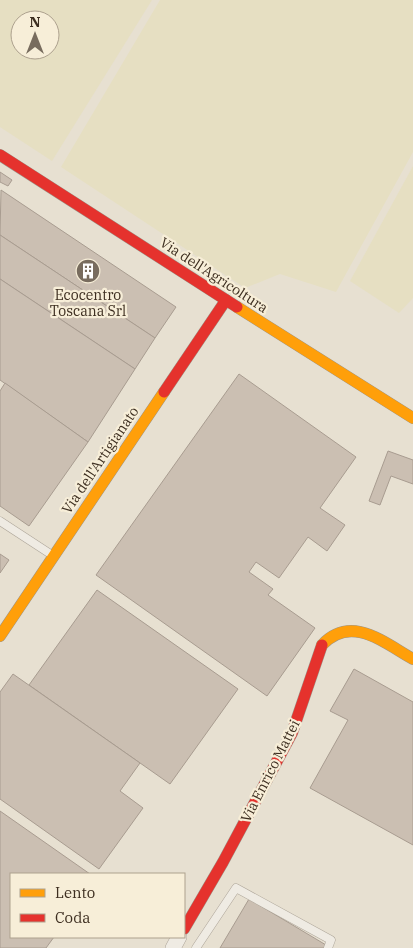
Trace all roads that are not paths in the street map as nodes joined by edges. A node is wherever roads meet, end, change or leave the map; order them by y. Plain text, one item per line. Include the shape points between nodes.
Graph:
1 (0, 155) edge
2 (226, 300) junction
3 (413, 418) edge
4 (0, 521) edge
5 (54, 556) junction
6 (0, 636) edge
7 (413, 659) edge
8 (185, 927) edge
9 (196, 948) edge
10 (328, 948) edge

1 - 2 street, Via dell'Agricoltura
2 - 3 street, Via dell'Agricoltura
2 - 5 street, Via dell'Artigianato
4 - 5 lane
5 - 6 street, Via dell'Artigianato
7 - 8 street, Via Enrico Mattei via 360,631 347,629 327,637 321,646 292,733
9 - 10 lane via 236,888 331,940

